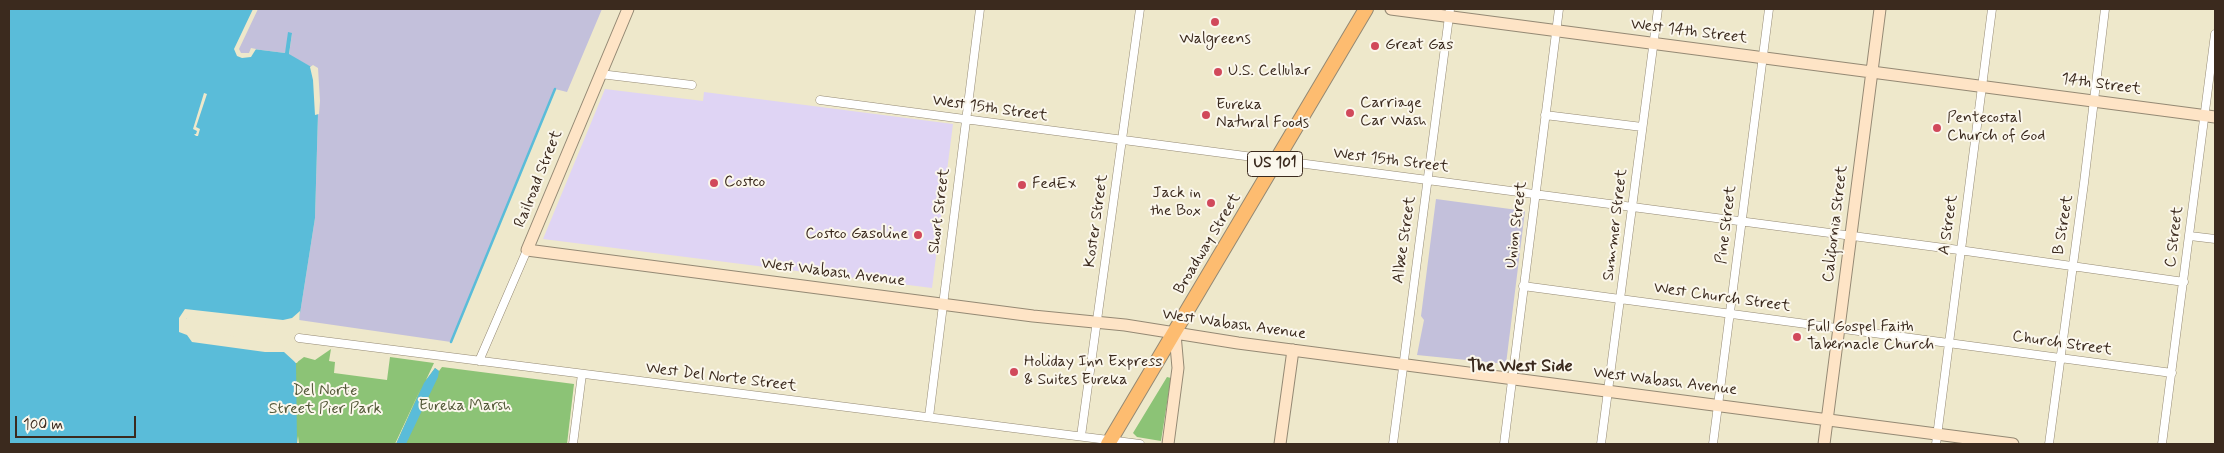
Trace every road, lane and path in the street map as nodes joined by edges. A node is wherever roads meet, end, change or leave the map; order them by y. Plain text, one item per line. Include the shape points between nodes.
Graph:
1 (628, 9) edge
2 (980, 9) edge
3 (1140, 9) edge
4 (1366, 9) edge
5 (1392, 9) edge
6 (1559, 9) edge
7 (1658, 9) edge
8 (1769, 9) edge
9 (1880, 9) edge
10 (1992, 9) edge
11 (2105, 9) edge
12 (1449, 12) edge
13 (1556, 30) junction
14 (2215, 34) edge
15 (1654, 44) junction
16 (1763, 57) junction
17 (1872, 72) junction
18 (600, 74) junction
19 (692, 85) dead end
20 (1982, 86) junction
21 (820, 100) dead end
22 (2093, 100) junction
23 (1545, 115) junction
24 (2210, 116) edge
25 (966, 119) junction
26 (1642, 127) junction
27 (1122, 140) junction
28 (1277, 161) junction
29 (1427, 180) junction
30 (1535, 194) junction
31 (1632, 207) junction
32 (1742, 221) junction
33 (1850, 236) junction
34 (2190, 236) junction
35 (2215, 239) edge
36 (527, 250) junction
37 (1959, 250) junction
38 (2071, 266) junction
39 (2184, 282) junction
40 (1523, 286) junction
41 (1620, 299) junction
42 (943, 304) junction
43 (1730, 313) junction
44 (1097, 324) junction
45 (1838, 328) junction
46 (1175, 334) junction
47 (298, 338) dead end
48 (1948, 342) junction
49 (1293, 350) junction
50 (2060, 357) junction
51 (479, 361) junction
52 (1403, 365) junction
53 (2172, 373) junction
54 (582, 374) junction
55 (1512, 379) junction
56 (1608, 391) junction
57 (1718, 406) junction
58 (928, 417) junction
59 (1826, 419) junction
60 (1081, 436) junction
61 (1936, 439) edge
62 (1109, 442) edge
63 (573, 444) edge
64 (1140, 444) edge
65 (1168, 444) edge
66 (1280, 444) edge
67 (1393, 444) edge
68 (1504, 444) edge
69 (1601, 444) edge
70 (1713, 444) edge
71 (1824, 444) edge
72 (2013, 444) edge
73 (2049, 444) edge
74 (2162, 444) edge

1 - 18 street, Railroad Street
2 - 25 street, Short Street
3 - 27 street, Koster Street
4 - 28 highway, Broadway Street / US 101
5 - 12 street, West 14th Street
6 - 13 street, Union Street
7 - 15 street, Summer Street
8 - 16 street, Pine Street
9 - 17 street, California Street
10 - 20 street, A Street
11 - 22 street, B Street
12 - 13 street, West 14th Street
12 - 29 street, Albee Street
13 - 15 street, West 14th Street
13 - 23 street, Union Street
14 - 24 street, C Street
15 - 16 street, West 14th Street
15 - 26 street, Summer Street
16 - 17 street, West 14th Street
16 - 32 street, Pine Street
17 - 20 street, West 14th Street
17 - 33 street, California Street
18 - 19 street
18 - 36 street, Railroad Street
20 - 22 street, 14th Street
20 - 37 street, A Street
21 - 25 street, West 15th Street
22 - 24 street, 14th Street
22 - 38 street, B Street
23 - 26 street
23 - 30 street, Union Street
24 - 34 street, C Street
25 - 27 street, West 15th Street
25 - 42 street, Short Street
26 - 31 street, Summer Street
27 - 28 street, West 15th Street
27 - 44 street, Koster Street
28 - 29 street, West 15th Street
28 - 46 highway, Broadway Street / US 101
29 - 30 street, West 15th Street
29 - 52 street, Albee Street
30 - 31 street, West 15th Street
30 - 40 street, Union Street
31 - 32 street, West 15th Street
31 - 41 street, Summer Street
32 - 33 street, West 15th Street
32 - 43 street, Pine Street
33 - 37 street, West 15th Street
33 - 45 street, California Street
34 - 35 street
34 - 39 street, C Street
36 - 42 street, West Wabash Avenue
36 - 51 street, Railroad Street
37 - 38 street, West 15th Street
37 - 48 street, A Street
38 - 39 street, West 15th Street
38 - 50 street, B Street
39 - 53 street, C Street
40 - 41 street, West Church Street
40 - 55 street, Union Street
41 - 43 street, West Church Street
41 - 56 street, Summer Street
42 - 44 street, West Wabash Avenue
42 - 58 street, Short Street
43 - 45 street, West Church Street
43 - 57 street, Pine Street
44 - 46 street, West Wabash Avenue via 1125,325
44 - 60 street, Koster Street
45 - 48 street, West Church Street
45 - 59 street, California Street
46 - 49 street, West Wabash Avenue
46 - 62 highway, Broadway Street / US 101
46 - 65 street via 1178,368
47 - 51 street, West Del Norte Street
48 - 50 street, Church Street
48 - 61 street, A Street
49 - 52 street, West Wabash Avenue
49 - 66 street
50 - 53 street, Church Street
50 - 73 street, B Street
51 - 54 street, West Del Norte Street
52 - 55 street, West Wabash Avenue
52 - 67 street, Albee Street
53 - 74 street, C Street
54 - 58 street, West Del Norte Street
54 - 63 street
55 - 56 street, West Wabash Avenue
55 - 68 street, Union Street
56 - 57 street, West Wabash Avenue
56 - 69 street, Summer Street
57 - 59 street, West Wabash Avenue
57 - 70 street, Pine Street
58 - 60 street, West Del Norte Street
59 - 61 street, West Wabash Avenue
59 - 71 street, California Street
60 - 62 street, West Del Norte Street
61 - 72 street, West Wabash Avenue
62 - 64 street, West Del Norte Street

